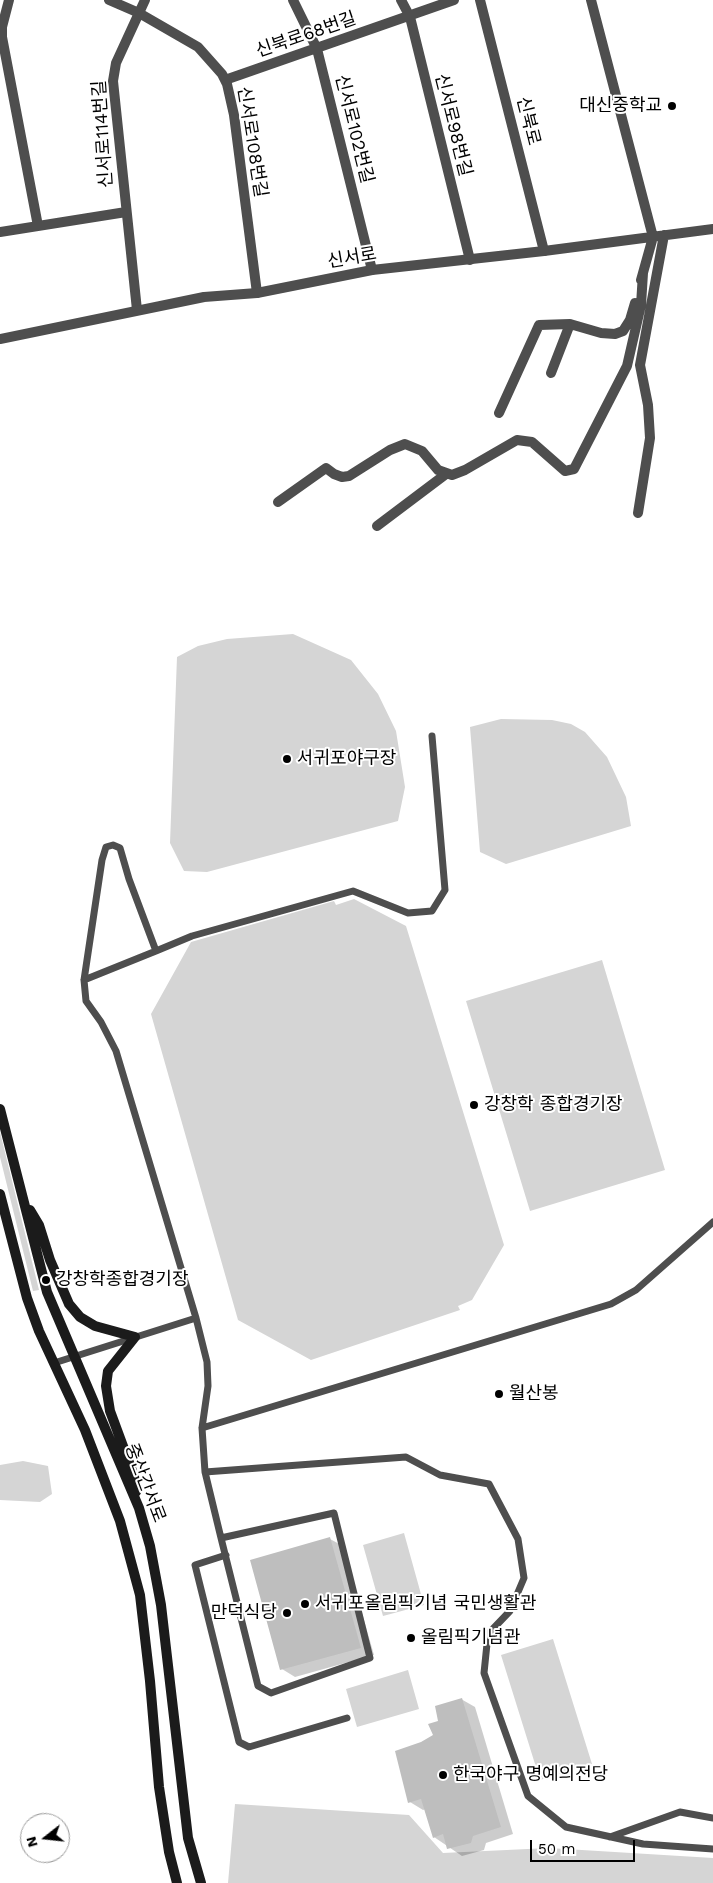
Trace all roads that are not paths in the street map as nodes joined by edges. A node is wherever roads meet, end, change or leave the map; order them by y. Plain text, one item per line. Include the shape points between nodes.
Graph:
1 (9, 0) edge
2 (110, 0) edge
3 (145, 0) edge
4 (293, 0) edge
5 (401, 0) edge
6 (454, 0) edge
7 (480, 0) edge
8 (591, 0) edge
9 (139, 13) junction
10 (410, 16) junction
11 (317, 48) junction
12 (225, 80) junction
13 (126, 212) junction
14 (38, 226) junction
15 (713, 229) edge
16 (0, 232) edge
17 (664, 235) junction
18 (653, 237) junction
19 (544, 251) junction
20 (470, 260) junction
21 (372, 270) junction
22 (643, 273) junction
23 (257, 293) junction
24 (137, 310) junction
25 (570, 324) junction
26 (0, 339) edge
27 (551, 372) dead end
28 (499, 413) dead end
29 (446, 474) junction
30 (278, 502) dead end
31 (638, 513) dead end
32 (377, 526) dead end
33 (432, 736) dead end
34 (156, 951) junction
35 (84, 980) junction
36 (0, 1109) edge
37 (0, 1194) edge
38 (25, 1202) junction
39 (713, 1222) edge
40 (196, 1318) junction
41 (136, 1338) junction
42 (76, 1356) junction
43 (54, 1363) junction
44 (202, 1428) junction
45 (206, 1472) junction
46 (139, 1508) junction
47 (222, 1538) junction
48 (226, 1555) junction
49 (347, 1718) dead end
50 (713, 1818) edge
51 (610, 1837) junction
52 (713, 1849) edge
53 (177, 1883) edge
54 (201, 1883) edge

1 - 14 street via 2,37
2 - 9 street, 신서로108번길
3 - 9 street, 신서로114번길
4 - 11 street, 신서로102번길
5 - 10 street, 신서로98번길
6 - 10 street, 신북로68번길
7 - 19 street, 신북로
8 - 18 street
9 - 12 street, 신서로108번길 via 198,47
9 - 13 street, 신서로114번길 via 116,63 113,81
10 - 11 street, 신북로68번길
10 - 20 street, 신서로98번길
11 - 12 street, 신북로68번길
11 - 21 street, 신서로102번길
12 - 23 street, 신서로108번길 via 232,99
13 - 14 street, 신서로114번길
13 - 24 street, 신서로114번길
14 - 16 street, 신서로114번길
15 - 17 street, 신서로
17 - 18 street, 신서로
17 - 31 street via 640,365 648,404 650,438
18 - 19 street, 신서로
18 - 22 street
19 - 20 street, 신서로
20 - 21 street, 신서로
21 - 23 street, 신서로
22 - 25 street via 630,320 622,332 601,333
22 - 29 street via 641,305 627,366 574,469 565,472 532,442 517,440 465,470
23 - 24 street, 신서로 via 204,297
24 - 26 street, 신서로
25 - 27 street
25 - 28 street via 539,325
29 - 30 street via 422,452 405,444 349,476 342,477 326,468
29 - 32 street
33 - 34 lane via 445,890 432,911 408,913 353,890 192,936
34 - 35 lane
34 - 35 lane via 120,848 114,845 106,847
35 - 40 lane via 86,1001 116,1051
36 - 38 main road, 중산간서로
37 - 43 main road, 중산간서로 via 27,1298
38 - 41 main road via 39,1225 69,1304 95,1326
38 - 42 main road, 중산간서로 via 47,1292
39 - 44 lane via 636,1290 611,1304
40 - 41 lane
40 - 44 lane via 207,1362 208,1386
41 - 42 lane
41 - 46 main road via 108,1371 106,1386 110,1411 134,1476
42 - 43 lane
42 - 46 main road, 중산간서로
43 - 53 main road, 중산간서로 via 85,1430 120,1521 140,1595 159,1787
44 - 45 lane
45 - 47 lane
45 - 51 lane via 406,1457 440,1475 489,1484 518,1539 524,1578 510,1611 488,1634 484,1674 528,1796 566,1827
46 - 54 main road, 중산간서로 via 161,1605 188,1838
47 - 48 lane
47 - 48 lane via 334,1513 370,1658 271,1693 258,1686
48 - 49 lane via 195,1565 239,1742 249,1747
50 - 51 lane via 680,1812
51 - 52 lane via 643,1844

